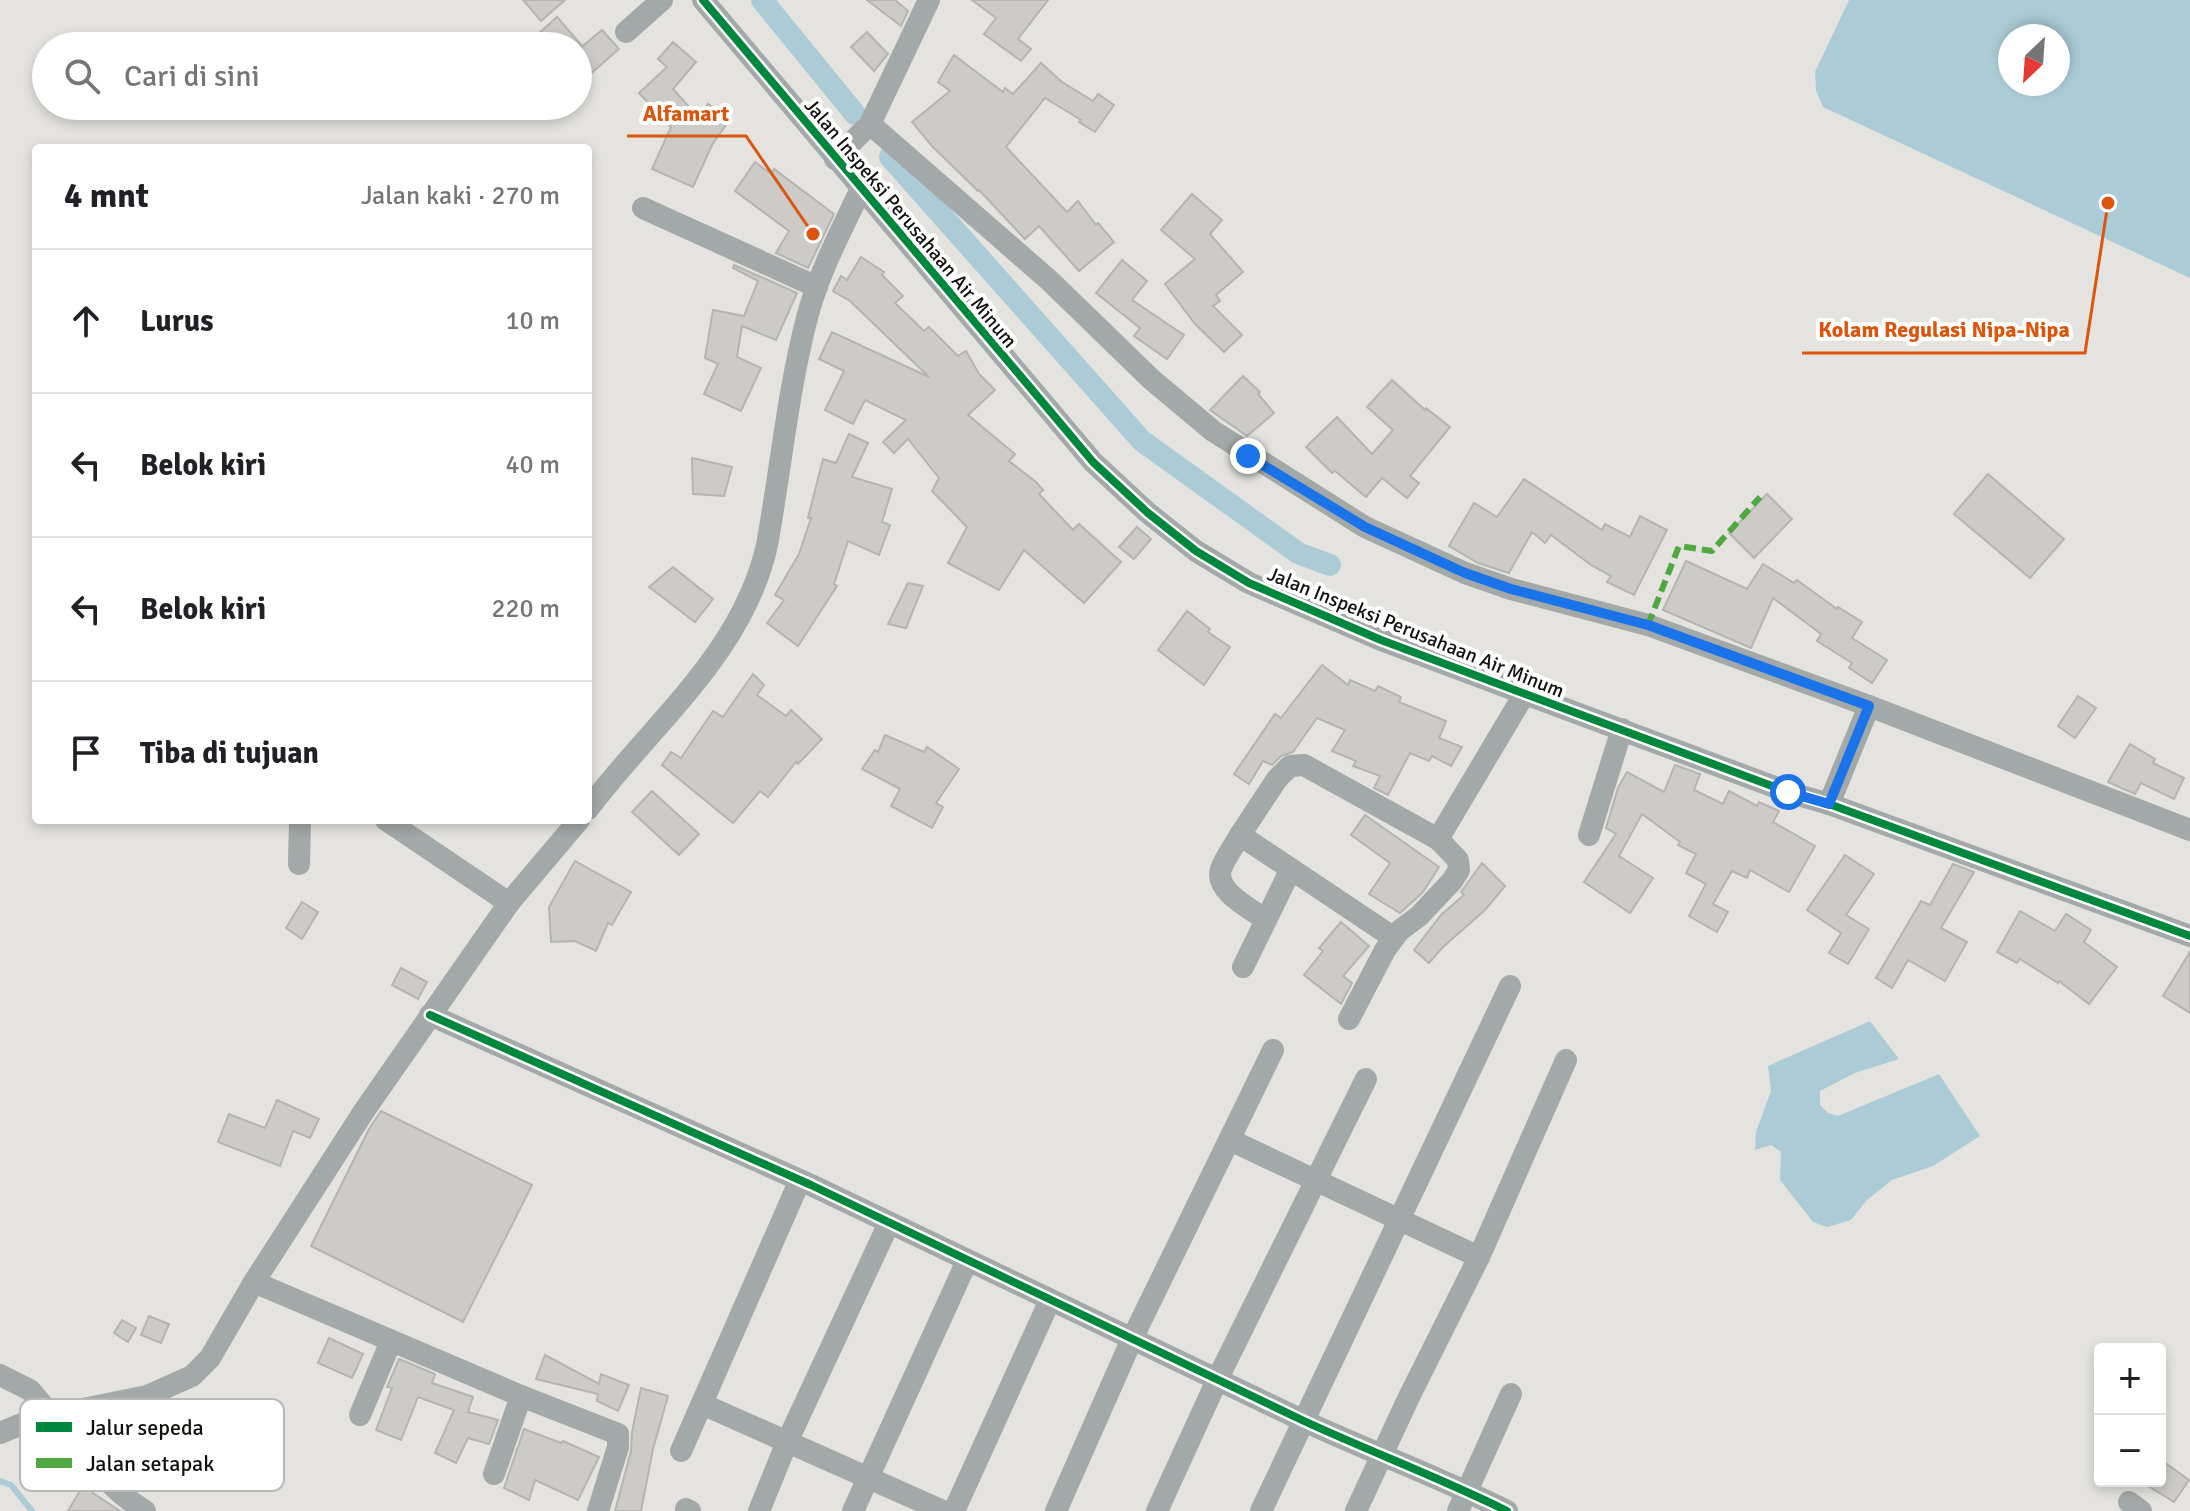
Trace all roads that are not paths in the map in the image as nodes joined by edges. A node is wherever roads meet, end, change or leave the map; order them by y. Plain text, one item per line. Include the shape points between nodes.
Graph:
1 (662, 0) edge
2 (703, 0) edge
3 (929, 0) edge
4 (626, 32) dead end
5 (870, 124) junction
6 (835, 159) junction
7 (861, 189) junction
8 (643, 208) dead end
9 (817, 287) junction
10 (1525, 693) junction
11 (1869, 706) junction
12 (1622, 729) junction
13 (592, 804) edge
14 (1829, 804) junction
15 (300, 824) edge
16 (392, 824) edge
17 (576, 824) edge
18 (2190, 830) edge
19 (1240, 835) junction
20 (1589, 835) dead end
21 (1438, 839) junction
22 (299, 864) dead end
23 (1291, 869) junction
24 (509, 903) junction
25 (1265, 919) junction
26 (2190, 936) edge
27 (1394, 938) junction
28 (1243, 967) dead end
29 (1510, 986) dead end
30 (430, 1015) junction
31 (1349, 1019) dead end
32 (1273, 1050) dead end
33 (1566, 1060) dead end
34 (1366, 1079) dead end
35 (1230, 1140) junction
36 (1317, 1179) junction
37 (800, 1180) junction
38 (1400, 1218) junction
39 (889, 1223) junction
40 (1479, 1257) junction
41 (967, 1261) junction
42 (254, 1282) junction
43 (1050, 1300) junction
44 (1132, 1339) junction
45 (391, 1341) junction
46 (0, 1375) edge
47 (1218, 1378) junction
48 (1511, 1394) dead end
49 (521, 1396) junction
50 (42, 1399) edge
51 (133, 1399) edge
52 (702, 1404) junction
53 (360, 1415) dead end
54 (1304, 1421) junction
55 (20, 1423) edge
56 (0, 1433) edge
57 (787, 1442) junction
58 (681, 1451) dead end
59 (1381, 1457) junction
60 (494, 1474) dead end
61 (869, 1476) junction
62 (117, 1491) edge
63 (1462, 1501) edge
64 (145, 1511) edge
65 (598, 1511) edge
66 (759, 1511) edge
67 (853, 1511) edge
68 (943, 1511) edge
69 (954, 1511) edge
70 (1056, 1511) edge
71 (1157, 1511) edge
72 (1261, 1511) edge
73 (1356, 1511) edge
74 (1507, 1511) edge

1 - 4 street
2 - 6 street, Jalan Inspeksi Perusahaan Air Minum
3 - 5 street
5 - 6 street
5 - 11 street via 1213,431 1365,527 1465,573 1648,625
6 - 7 street, Jalan Inspeksi Perusahaan Air Minum
7 - 9 street
7 - 10 street, Jalan Inspeksi Perusahaan Air Minum via 1093,462 1196,551 1312,612
8 - 9 street
9 - 13 street via 789,402 767,545 751,593 702,676
10 - 12 street, Jalan Inspeksi Perusahaan Air Minum
10 - 21 street
11 - 14 street
11 - 18 street
12 - 14 street, Jalan Inspeksi Perusahaan Air Minum
12 - 20 street
14 - 26 street, Jalan Inspeksi Perusahaan Air Minum
15 - 22 street
16 - 24 street
17 - 24 street
19 - 21 street via 1277,779 1295,765 1304,765
19 - 23 street
19 - 25 street via 1220,877 1237,900
21 - 27 street via 1458,860 1459,870
23 - 25 street
23 - 27 street
24 - 30 street
25 - 28 street
27 - 31 street
29 - 38 street
30 - 37 street
30 - 42 street
32 - 35 street
33 - 40 street
34 - 36 street
35 - 36 street
35 - 44 street
36 - 38 street
36 - 47 street
37 - 39 street
37 - 52 street
38 - 40 street
38 - 54 street
39 - 41 street
39 - 57 street
40 - 59 street
41 - 43 street
41 - 61 street
42 - 45 street
42 - 51 street via 210,1358 192,1376
43 - 44 street
43 - 69 street
44 - 47 street
44 - 70 street
45 - 49 street
45 - 53 street
46 - 50 street
47 - 54 street
47 - 71 street
48 - 63 street
49 - 60 street
49 - 65 street via 618,1434
52 - 57 street
52 - 58 street
54 - 59 street
54 - 72 street
55 - 56 street
57 - 61 street
57 - 66 street
59 - 63 street
59 - 73 street
61 - 67 street
61 - 68 street
62 - 64 street
63 - 74 street

